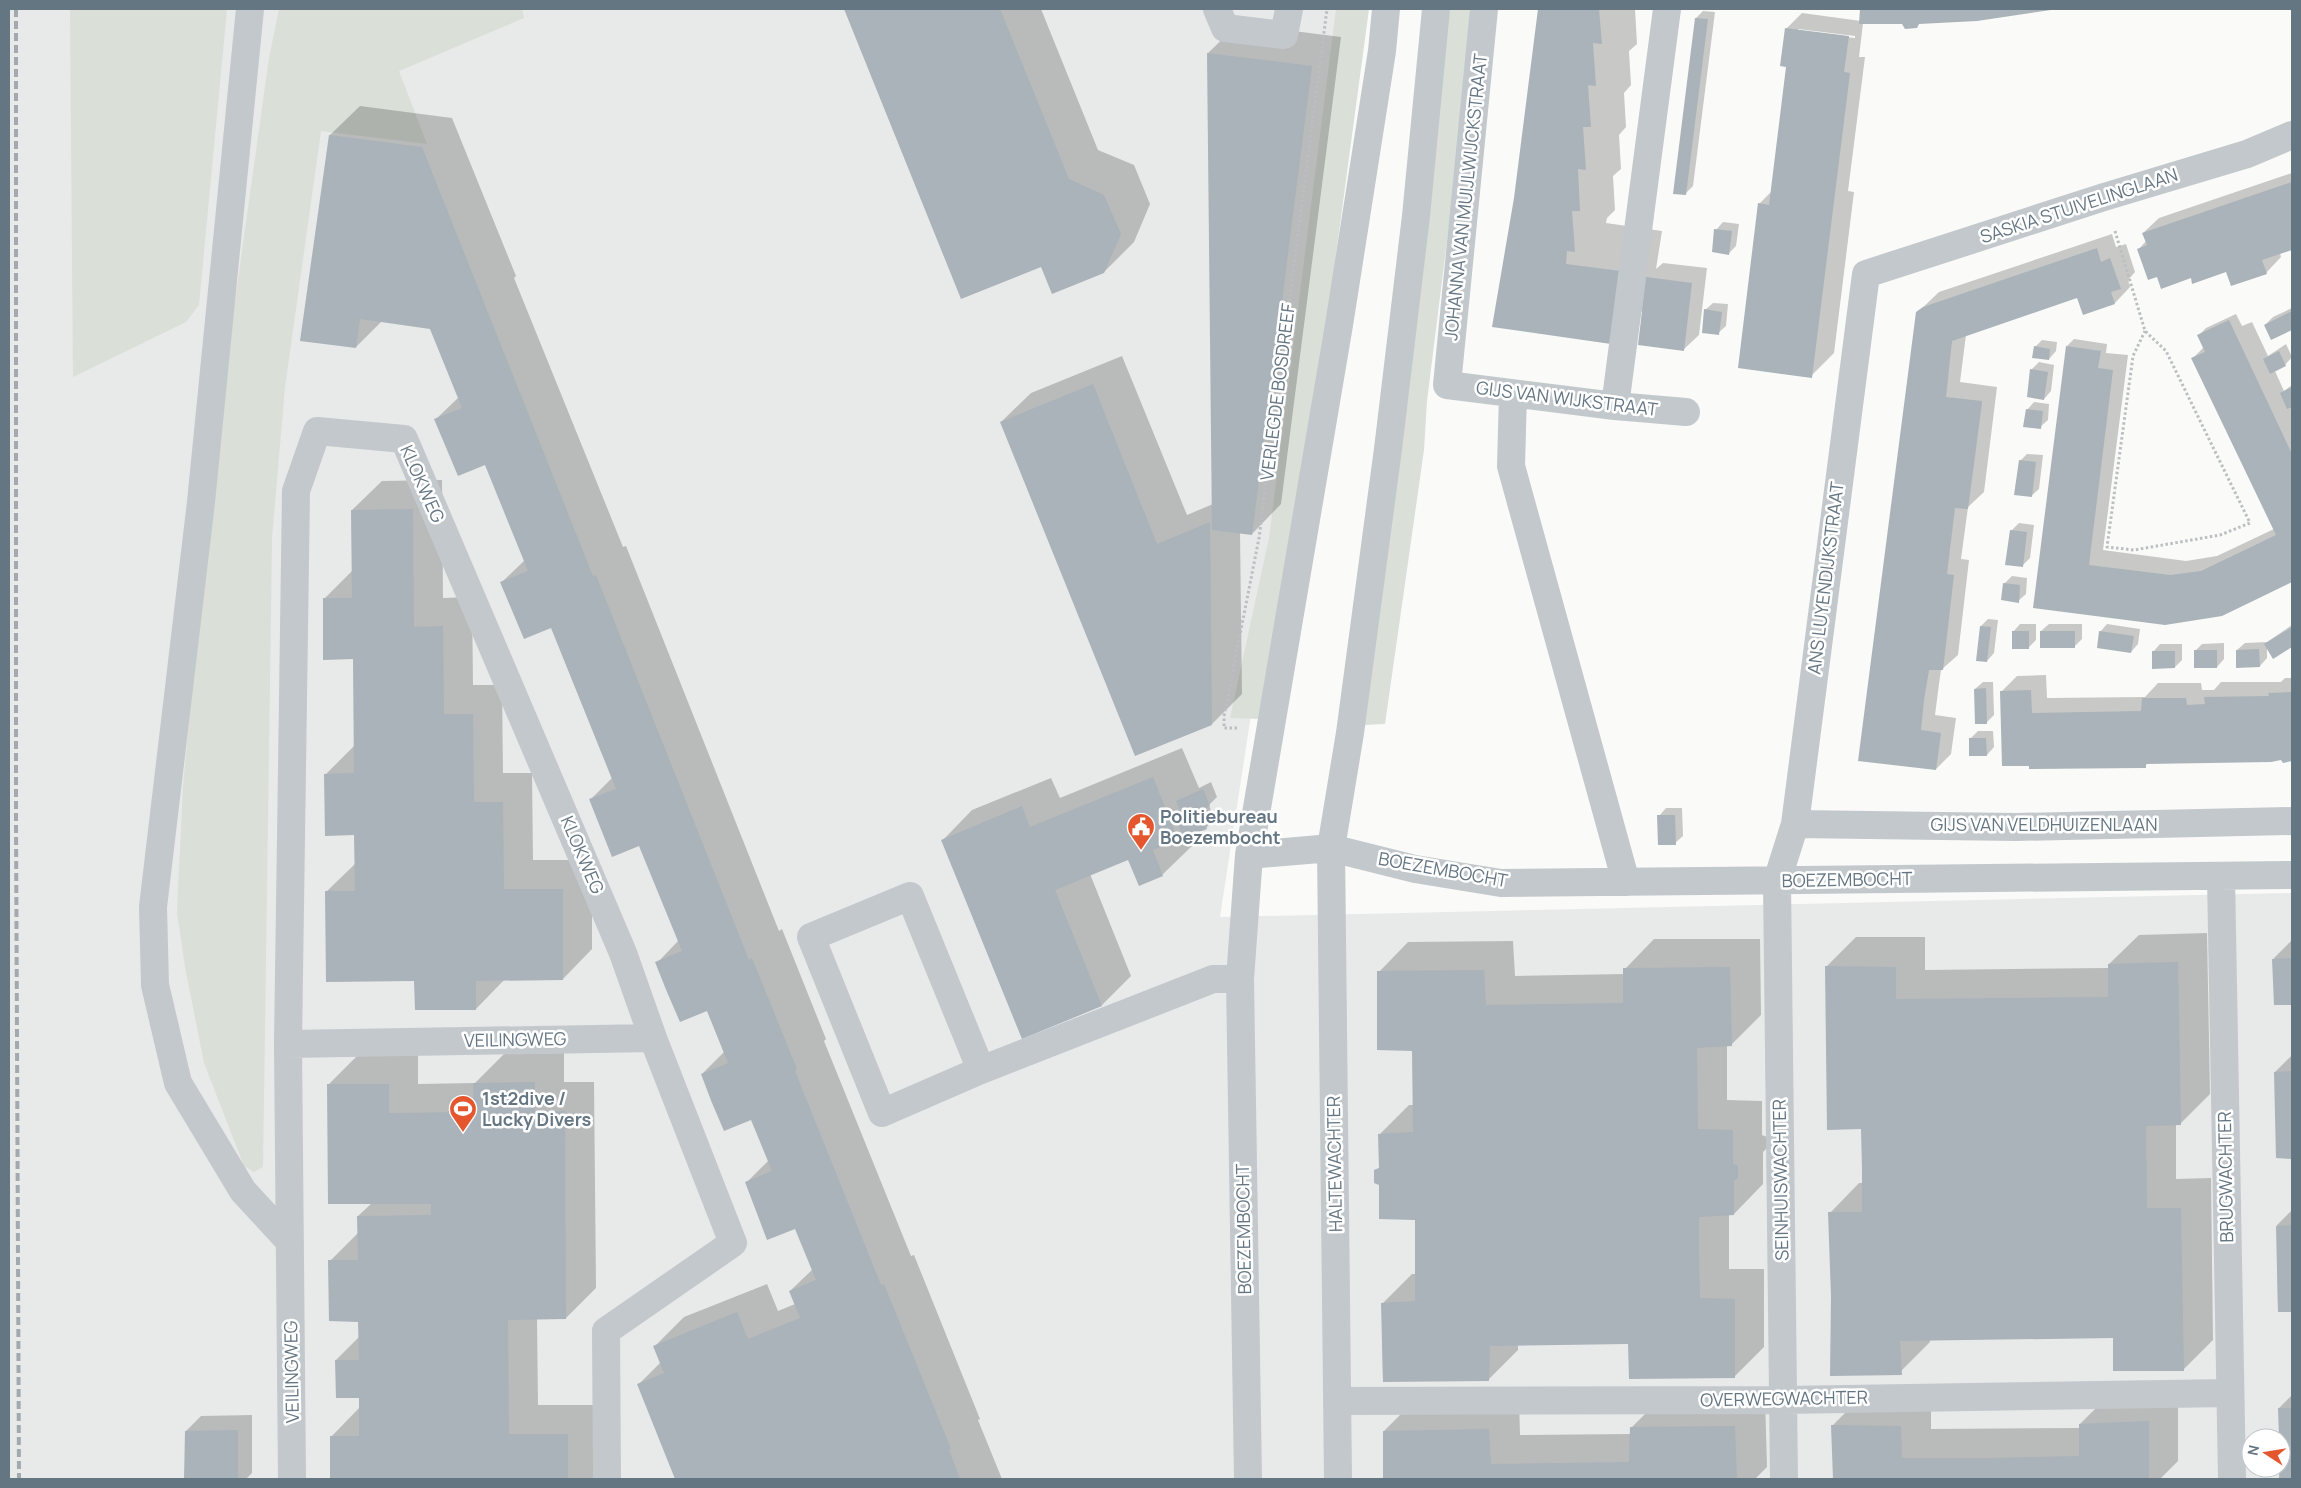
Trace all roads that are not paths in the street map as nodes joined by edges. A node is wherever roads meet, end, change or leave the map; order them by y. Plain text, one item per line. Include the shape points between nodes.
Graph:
1 (250, 9) edge
2 (1217, 9) edge
3 (1289, 9) edge
4 (1386, 9) edge
5 (1436, 9) edge
6 (1484, 9) edge
7 (1667, 9) edge
8 (2292, 135) edge
9 (1866, 274) joint
10 (1447, 385) joint
11 (1513, 394) junction
12 (1615, 406) junction
13 (1686, 412) dead end
14 (2292, 821) edge
15 (1795, 824) junction
16 (1331, 848) junction
17 (1249, 855) junction
18 (2292, 875) edge
19 (2221, 876) junction
20 (1777, 881) junction
21 (1626, 882) junction
22 (1240, 978) junction
23 (653, 1038) junction
24 (288, 1044) junction
25 (982, 1070) junction
26 (290, 1242) junction
27 (2230, 1393) junction
28 (1783, 1400) junction
29 (1338, 1401) junction
30 (292, 1479) edge
31 (607, 1479) edge
32 (1248, 1479) edge
33 (1338, 1479) edge
34 (1784, 1479) edge
35 (2232, 1479) edge

1 - 26 street via 201,502 153,907 155,984 178,1084 243,1191
2 - 3 street via 1225,28 1284,35
4 - 17 street via 1339,325
5 - 16 street via 1416,216 1388,449 1350,733
6 - 10 street, JOHANNA VAN MUIJLWIJCKSTRAAT
7 - 12 street
8 - 9 street, SASKIA STUIVELINGLAAN via 2247,154
9 - 15 street, ANS LUYENDIJKSTRAAT
10 - 11 street, GIJS VAN WIJKSTRAAT
11 - 12 street, GIJS VAN WIJKSTRAAT
11 - 21 street via 1511,466
12 - 13 street, GIJS VAN WIJKSTRAAT
14 - 15 street, GIJS VAN VELDHUIZENLAAN via 2016,826
15 - 20 street, ANS LUYENDIJKSTRAAT
16 - 17 street, BOEZEMBOCHT
16 - 21 street, BOEZEMBOCHT via 1415,870 1501,883
16 - 29 street, HALTEWACHTER
17 - 22 street, BOEZEMBOCHT
18 - 19 street, BOEZEMBOCHT
19 - 20 street, BOEZEMBOCHT
19 - 27 street, BRUGWACHTER
20 - 21 street, BOEZEMBOCHT
20 - 28 street, SEINHUISWACHTER
22 - 25 street via 1213,979
22 - 32 street, BOEZEMBOCHT
23 - 24 street, VEILINGWEG
23 - 24 street, KLOKWEG via 623,953 404,439 317,431 296,491
23 - 31 street via 734,1243 606,1331
24 - 26 street, VEILINGWEG
25 - 25 street via 882,1114 811,937 910,896
26 - 30 street, VEILINGWEG
27 - 28 street, OVERWEGWACHTER
27 - 35 street, BRUGWACHTER
28 - 29 street, OVERWEGWACHTER
28 - 34 street, SEINHUISWACHTER
29 - 33 street, HALTEWACHTER

